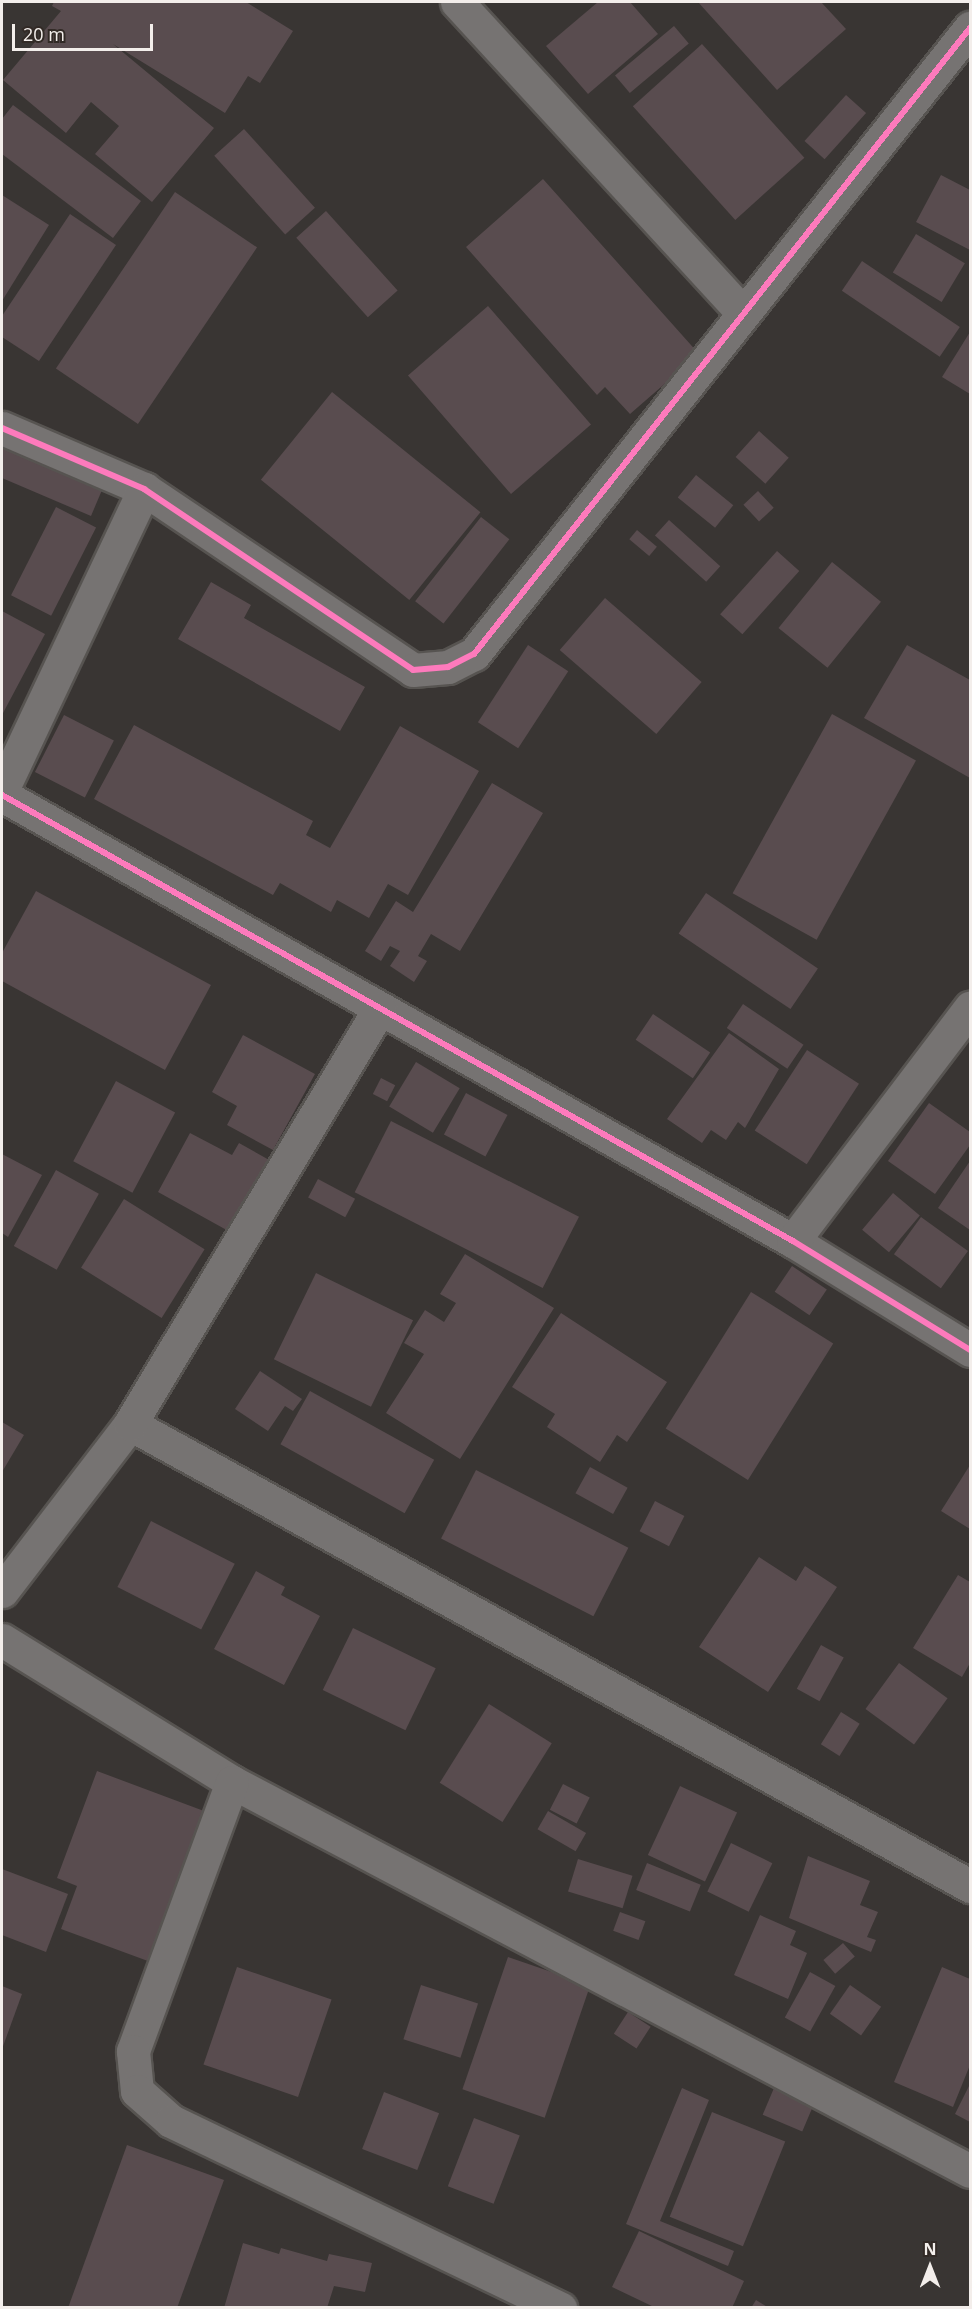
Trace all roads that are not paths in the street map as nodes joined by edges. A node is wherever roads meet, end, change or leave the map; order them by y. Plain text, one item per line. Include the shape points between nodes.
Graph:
1 (457, 2) edge
2 (970, 28) edge
3 (741, 311) junction
4 (2, 428) edge
5 (144, 489) junction
6 (2, 790) edge
7 (2, 795) edge
8 (970, 1008) edge
9 (380, 1009) junction
10 (793, 1241) junction
11 (970, 1350) edge
12 (130, 1424) junction
13 (2, 1591) edge
14 (2, 1640) edge
15 (232, 1782) junction
16 (970, 1886) edge
17 (970, 2171) edge
18 (560, 2307) edge

1 - 3 street
2 - 3 street
3 - 5 street via 474,654 448,667 413,670
4 - 5 street
5 - 6 street
7 - 9 street
8 - 10 street
9 - 10 street
9 - 12 street
10 - 11 street
12 - 13 street
12 - 16 street
14 - 15 street
15 - 17 street
15 - 18 street via 133,2051 137,2091 171,2121

